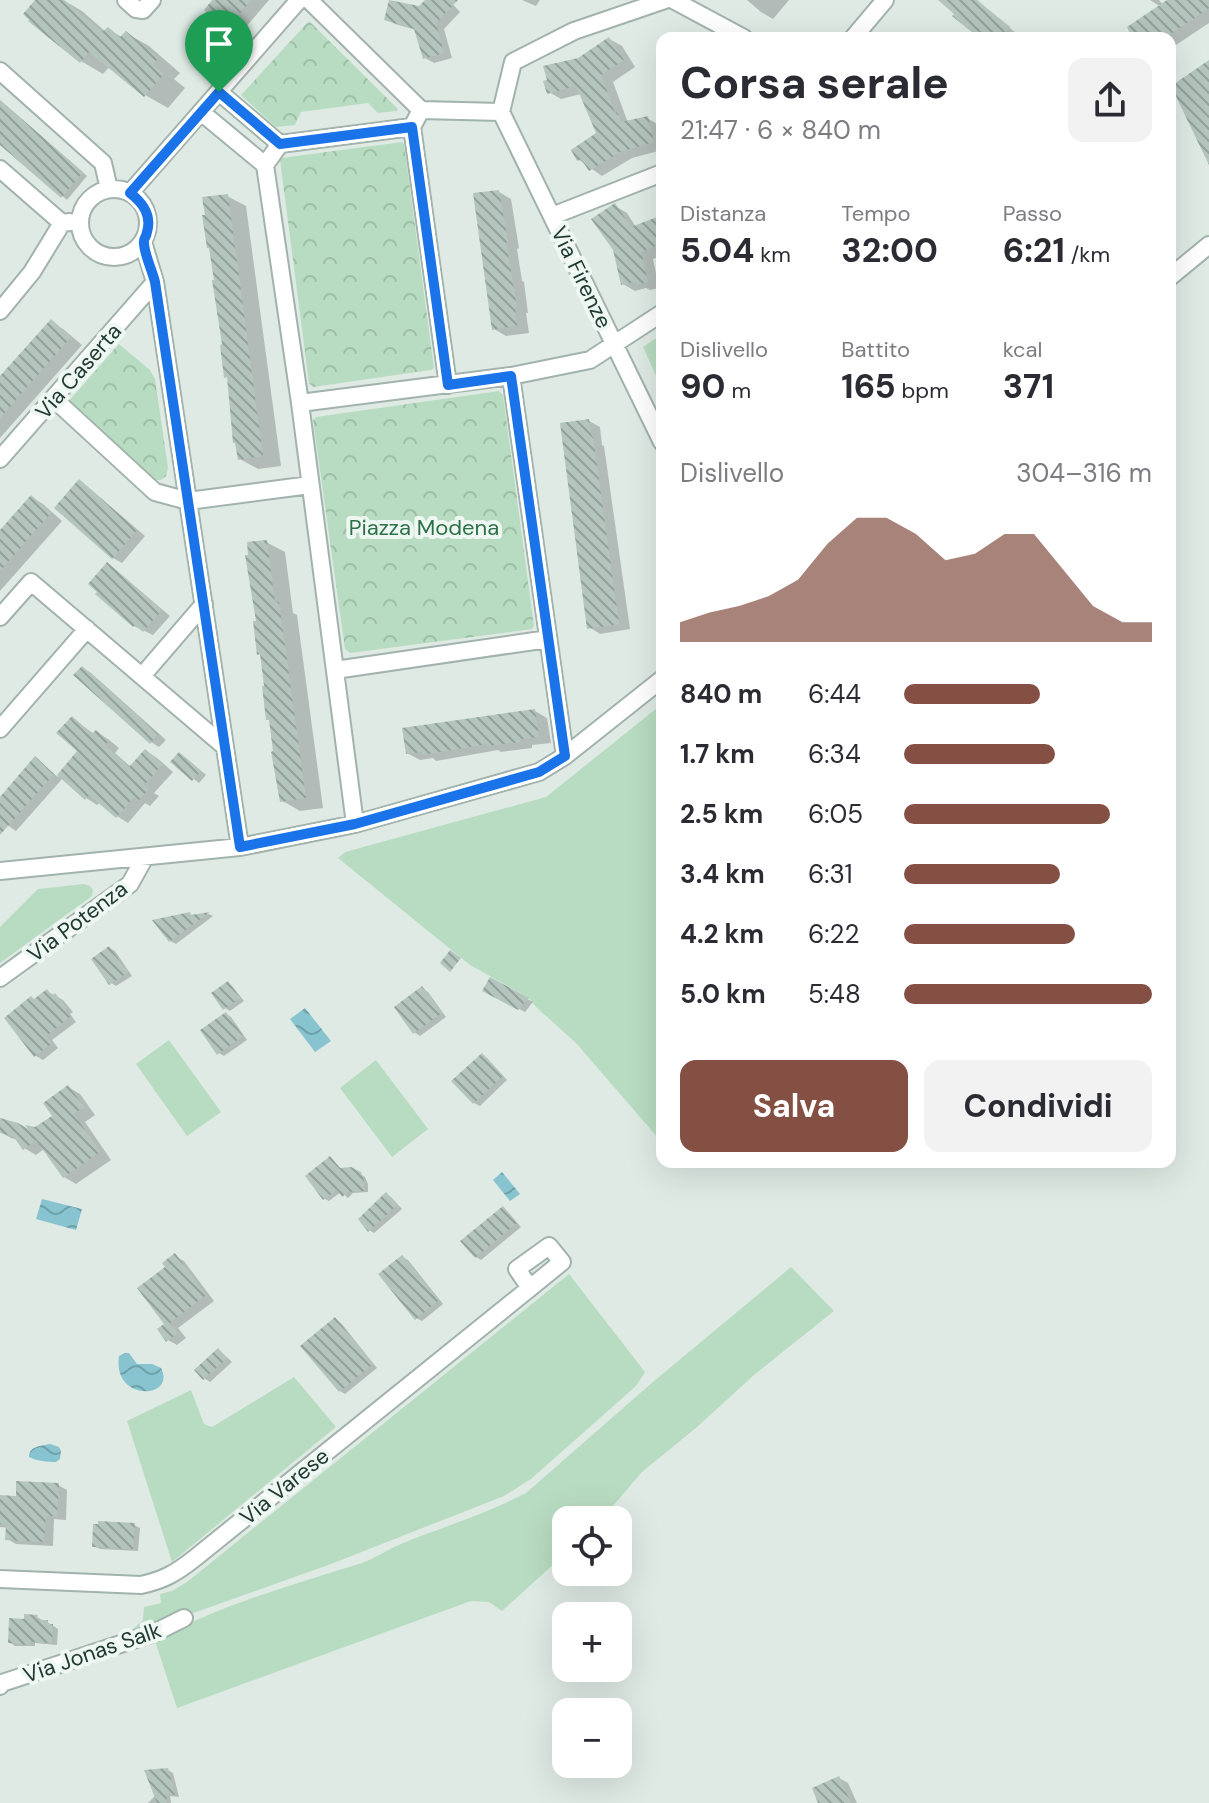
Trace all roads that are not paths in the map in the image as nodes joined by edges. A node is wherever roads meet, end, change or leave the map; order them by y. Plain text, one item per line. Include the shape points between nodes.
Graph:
1 (126, 0) edge
2 (152, 0) edge
3 (299, 0) edge
4 (309, 0) edge
5 (665, 0) edge
6 (673, 0) edge
7 (879, 2) edge
8 (733, 32) edge
9 (857, 32) edge
10 (0, 71) edge
11 (219, 92) junction
12 (421, 110) junction
13 (201, 112) junction
14 (501, 112) junction
15 (412, 127) junction
16 (280, 144) junction
17 (265, 165) junction
18 (0, 169) edge
19 (656, 175) edge
20 (109, 189) junction
21 (130, 193) junction
22 (552, 216) junction
23 (80, 221) junction
24 (62, 223) junction
25 (143, 242) junction
26 (1209, 245) edge
27 (1176, 272) edge
28 (155, 282) junction
29 (0, 311) edge
30 (656, 317) edge
31 (615, 344) junction
32 (511, 376) junction
33 (448, 385) junction
34 (54, 399) junction
35 (300, 403) junction
36 (656, 429) edge
37 (0, 459) edge
38 (310, 485) junction
39 (188, 501) junction
40 (204, 604) junction
41 (0, 617) edge
42 (87, 629) junction
43 (548, 639) junction
44 (335, 670) junction
45 (142, 676) junction
46 (656, 684) edge
47 (0, 729) edge
48 (225, 747) junction
49 (565, 756) junction
50 (355, 824) junction
51 (240, 847) junction
52 (145, 857) junction
53 (0, 871) edge
54 (0, 978) edge
55 (530, 1288) dead end
56 (0, 1579) edge
57 (184, 1618) dead end
58 (0, 1686) edge

1 - 2 street via 143,10
3 - 11 street
4 - 12 street
5 - 14 street via 574,31 513,62
6 - 8 street
7 - 9 street
10 - 20 street via 103,163
11 - 13 street
11 - 16 street
12 - 14 street
12 - 15 street
13 - 17 street
13 - 21 street
14 - 22 street, Via Firenze
15 - 16 street
15 - 33 street
16 - 17 street
17 - 35 street
18 - 24 street
19 - 22 street
20 - 21 street
20 - 23 street via 89,200
21 - 25 street via 146,209
22 - 31 street, Via Firenze
23 - 24 street
23 - 25 street via 86,242 103,256 126,256
24 - 29 street
25 - 28 street
26 - 27 street
28 - 34 street, Via Caserta
28 - 39 street
30 - 31 street
31 - 32 street via 590,360
31 - 36 street, Via Firenze
32 - 33 street
32 - 43 street
33 - 35 street
34 - 37 street, Via Caserta
34 - 39 street via 155,492
35 - 38 street
38 - 39 street
38 - 44 street
39 - 40 street
40 - 45 street
40 - 48 street
41 - 42 street via 31,582
42 - 45 street
42 - 47 street
43 - 44 street
43 - 49 street
44 - 50 street
45 - 48 street
46 - 49 street, Via Potenza
48 - 51 street
49 - 50 street, Via Potenza via 539,772
50 - 51 street, Via Potenza
51 - 52 street, Via Potenza
52 - 53 street, Via Potenza
52 - 54 street, Via Potenza via 130,884
55 - 56 street, Via Varese via 177,1572 141,1585
57 - 58 street, Via Jonas Salk

